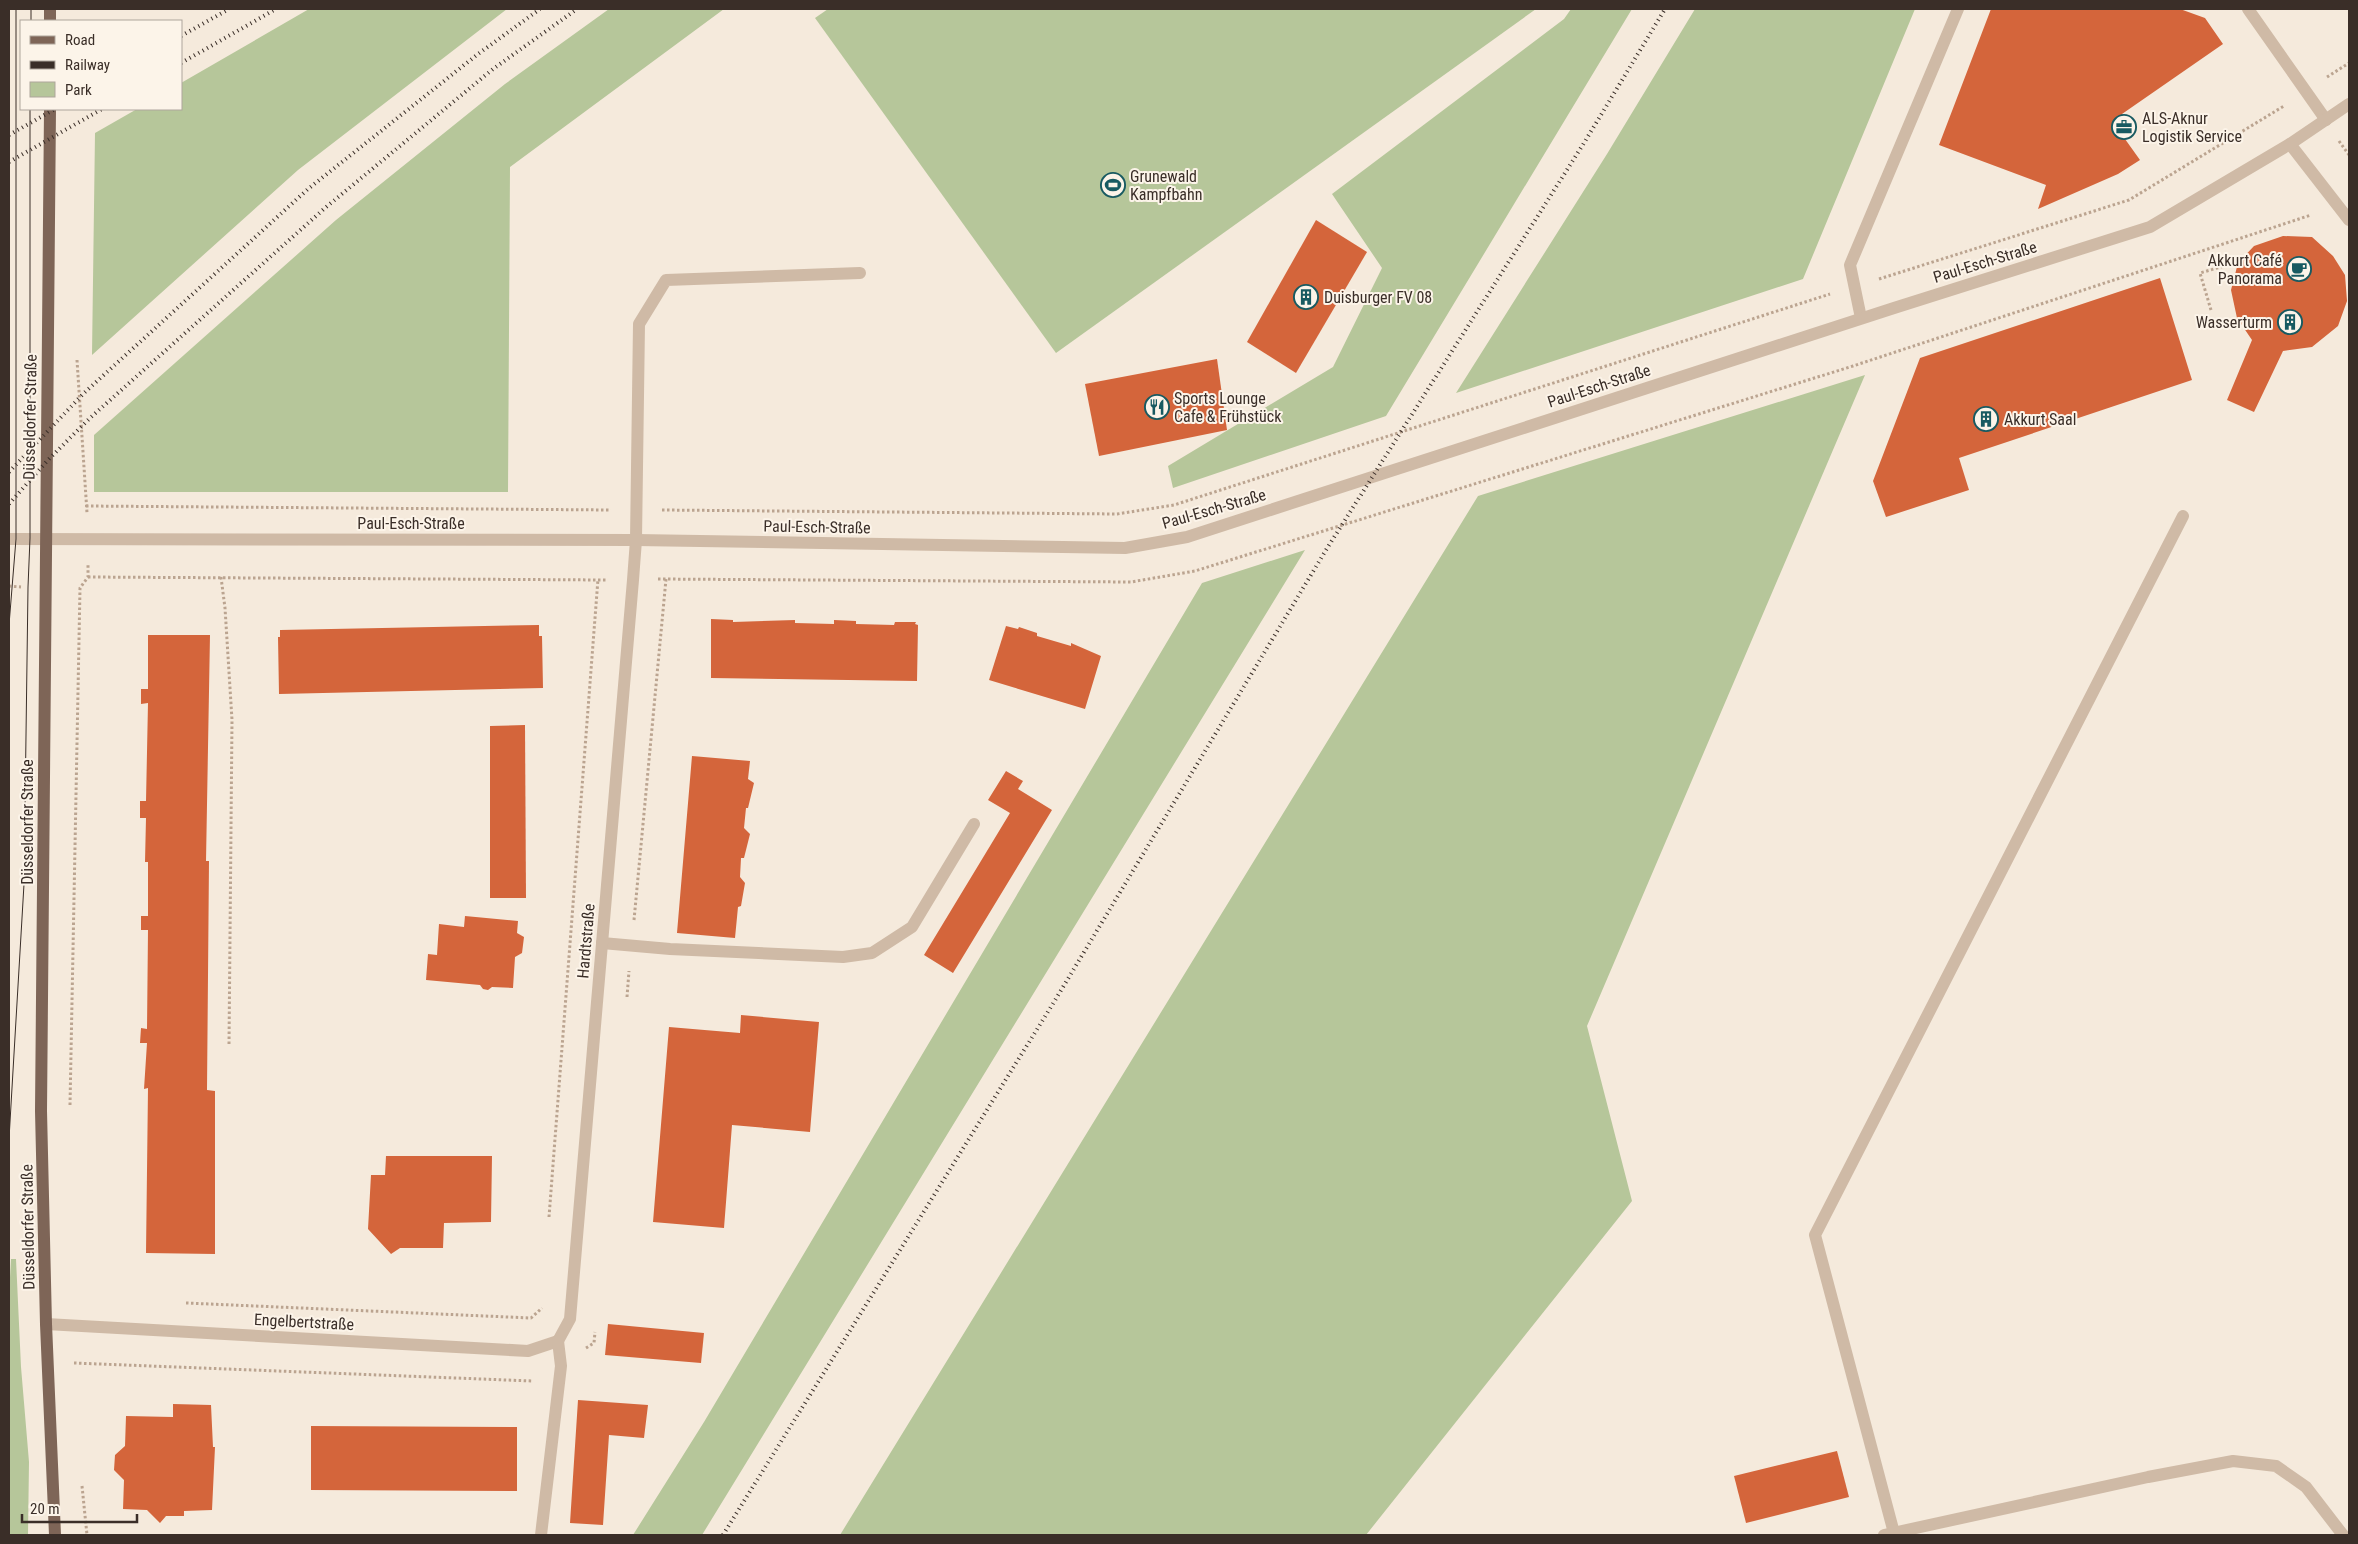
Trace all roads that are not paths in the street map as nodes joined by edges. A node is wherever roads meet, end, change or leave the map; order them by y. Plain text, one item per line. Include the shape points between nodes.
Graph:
1 (1958, 9) edge
2 (2248, 9) edge
3 (2349, 104) edge
4 (50, 110) edge
5 (2326, 120) junction
6 (2290, 144) junction
7 (2349, 220) edge
8 (860, 273) dead end
9 (1861, 318) junction
10 (2183, 516) dead end
11 (45, 538) junction
12 (9, 539) edge
13 (636, 540) junction
14 (974, 824) dead end
15 (602, 943) junction
16 (46, 1324) junction
17 (558, 1341) junction
18 (1889, 1534) edge
19 (55, 1535) edge
20 (541, 1535) edge
21 (2344, 1535) edge

1 - 9 street via 1850,265
2 - 5 street
3 - 5 street, Paul-Esch-Straße
4 - 11 main road, Düsseldorfer Straße
5 - 6 street, Paul-Esch-Straße
6 - 7 street
6 - 9 street, Paul-Esch-Straße via 2150,227
8 - 13 street, Hardtstraße via 666,280 639,324
9 - 13 street, Paul-Esch-Straße via 1178,539 1125,548
10 - 18 street via 1815,1234
11 - 12 street, Paul-Esch-Straße
11 - 13 street, Paul-Esch-Straße
11 - 16 main road, Düsseldorfer Straße via 41,1111
13 - 15 street, Hardtstraße
14 - 15 street via 912,927 872,953 843,957
15 - 17 street, Hardtstraße via 570,1319
16 - 17 street, Engelbertstraße via 528,1351
16 - 19 main road, Düsseldorfer Straße
17 - 20 street via 561,1366
18 - 21 street via 2233,1461 2276,1466 2306,1487

